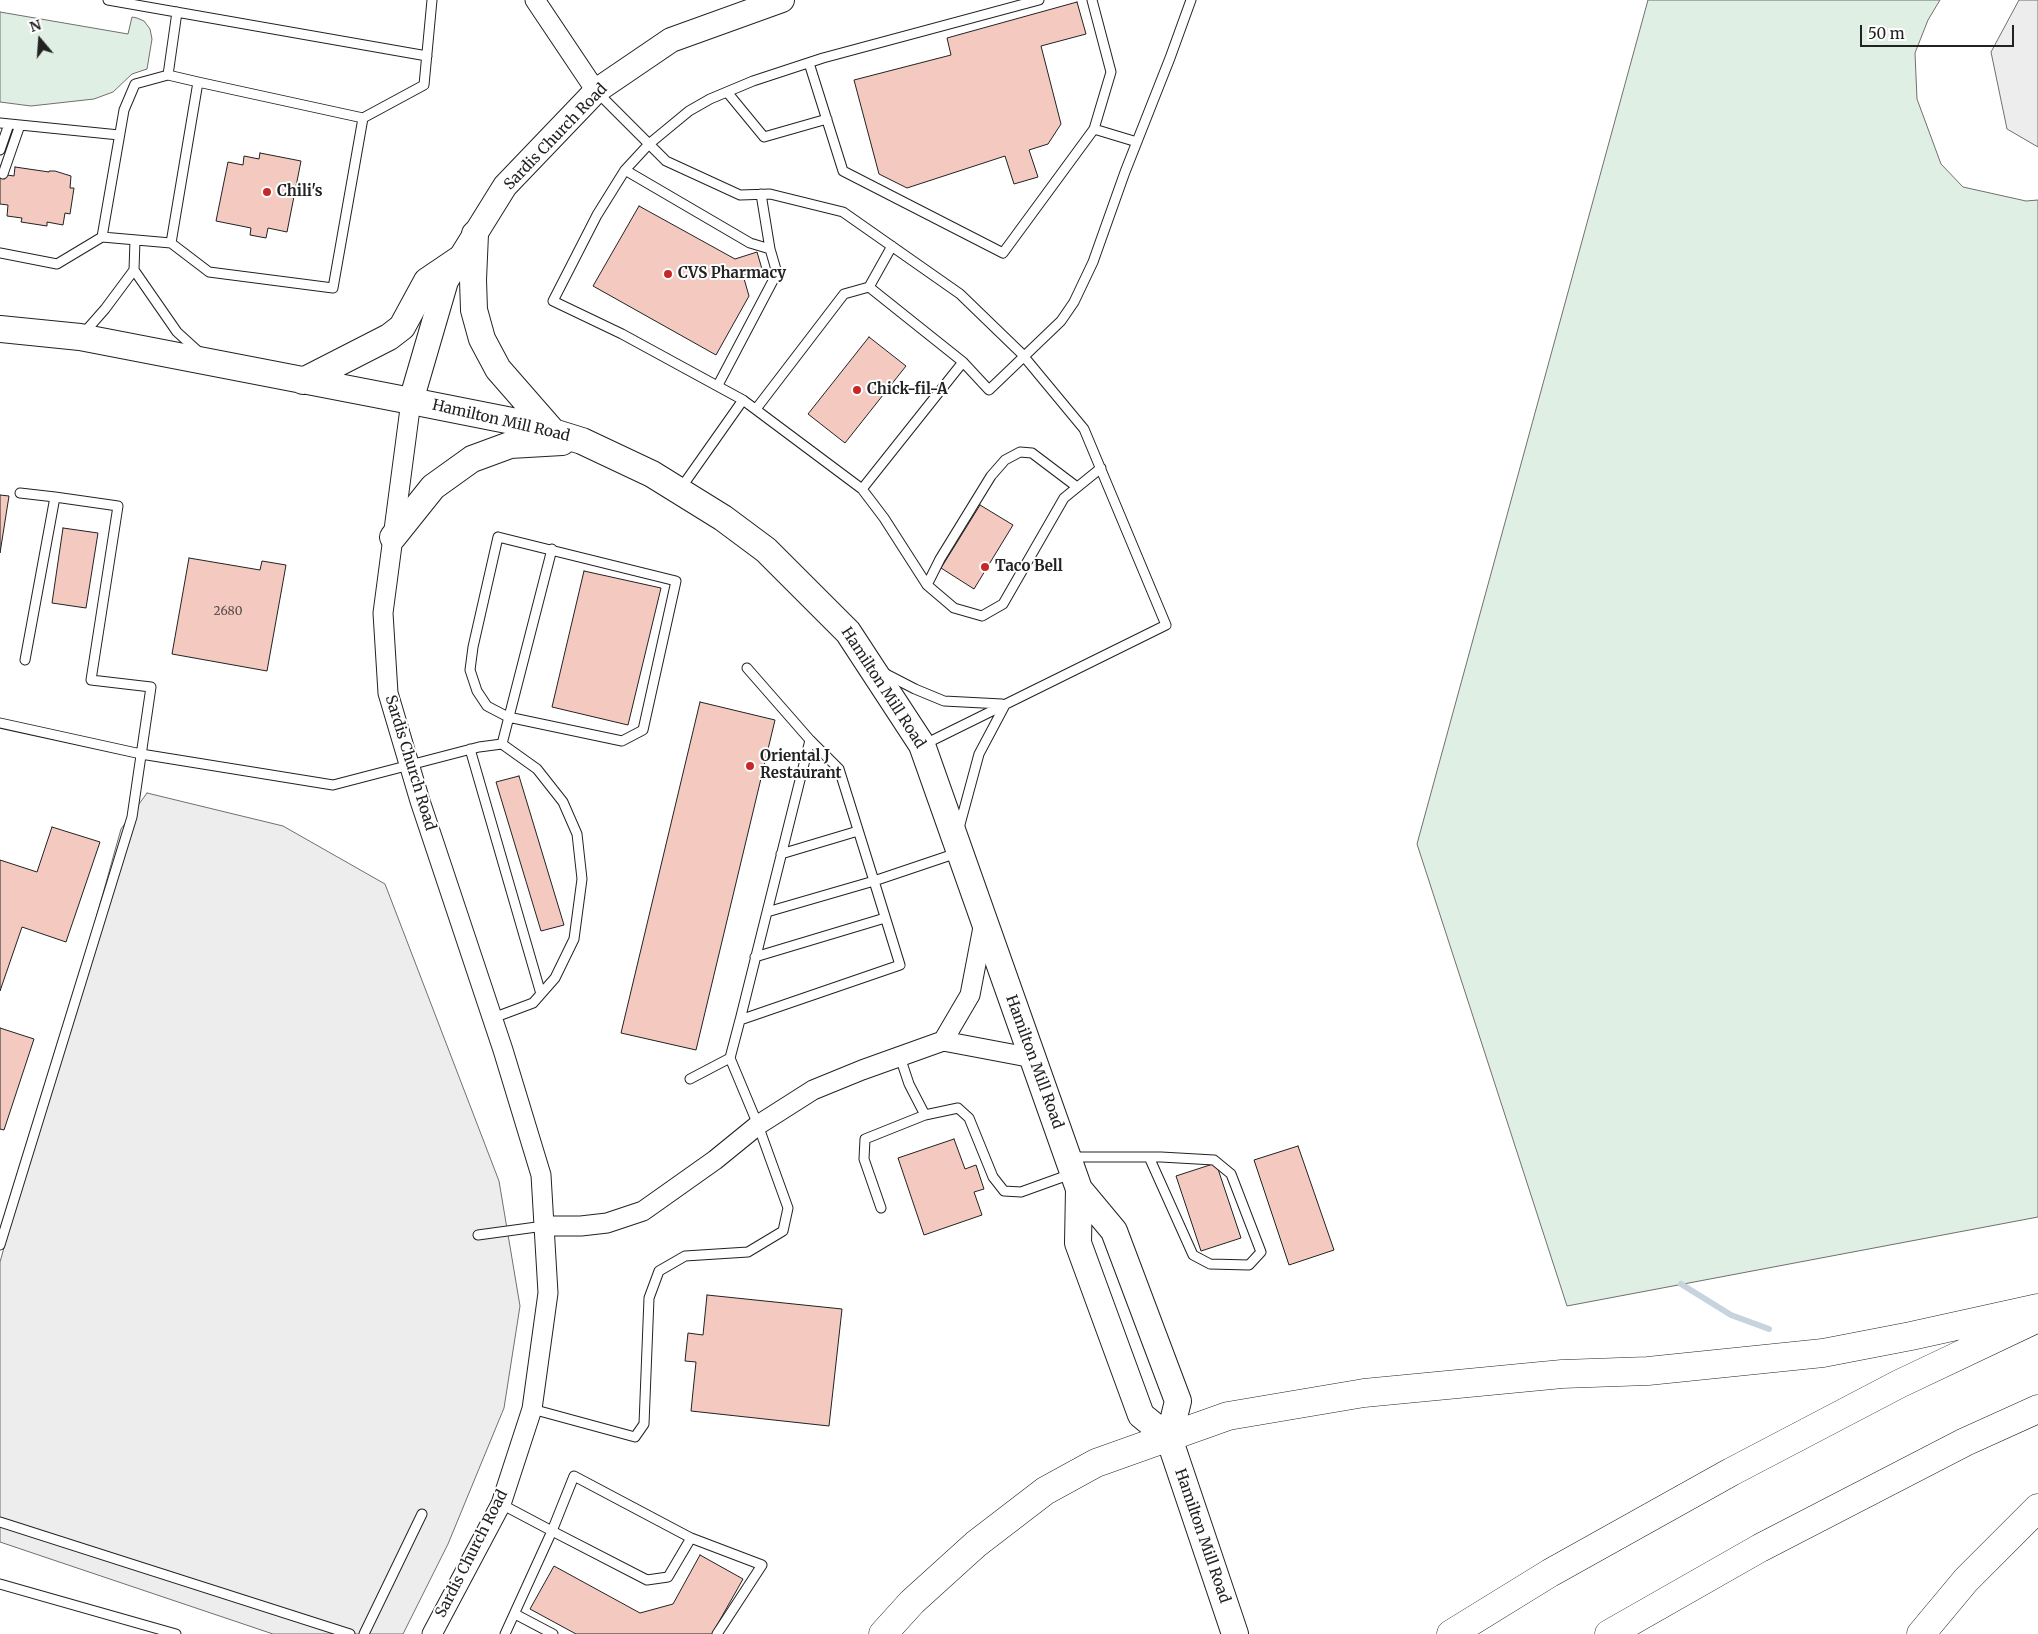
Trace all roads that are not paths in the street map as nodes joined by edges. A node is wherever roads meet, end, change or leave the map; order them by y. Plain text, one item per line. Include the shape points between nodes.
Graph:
1 (108, 0) edge
2 (432, 0) edge
3 (535, 0) edge
4 (782, 0) edge
5 (1039, 0) edge
6 (1092, 0) edge
7 (1191, 0) edge
8 (177, 12) junction
9 (427, 56) junction
10 (809, 63) junction
11 (168, 75) junction
12 (198, 82) junction
13 (596, 91) junction
14 (727, 92) junction
15 (363, 118) junction
16 (827, 119) junction
17 (4, 123) edge
18 (20, 125) junction
19 (1094, 129) junction
20 (120, 135) junction
21 (1137, 142) junction
22 (649, 144) junction
23 (0, 150) edge
24 (625, 170) junction
25 (2, 174) dead end
26 (761, 194) junction
27 (476, 234) junction
28 (102, 237) junction
29 (136, 240) junction
30 (171, 242) junction
31 (892, 246) junction
32 (770, 249) junction
33 (0, 253) edge
34 (458, 260) junction
35 (134, 270) junction
36 (869, 287) junction
37 (0, 329) edge
38 (80, 337) junction
39 (1024, 357) junction
40 (211, 362) junction
41 (963, 362) junction
42 (303, 381) junction
43 (718, 385) junction
44 (743, 400) junction
45 (411, 401) junction
46 (756, 409) junction
47 (553, 432) junction
48 (582, 441) junction
49 (1101, 468) junction
50 (1077, 488) junction
51 (862, 489) junction
52 (679, 490) junction
53 (20, 493) dead end
54 (55, 497) junction
55 (393, 537) junction
56 (552, 550) junction
57 (927, 585) junction
58 (25, 660) dead end
59 (870, 665) junction
60 (747, 668) dead end
61 (1005, 704) junction
62 (508, 717) junction
63 (0, 723) edge
64 (810, 740) junction
65 (502, 744) junction
66 (922, 745) junction
67 (470, 749) junction
68 (141, 754) junction
69 (410, 766) junction
70 (858, 831) junction
71 (958, 846) junction
72 (781, 854) junction
73 (874, 881) junction
74 (767, 912) junction
75 (885, 918) junction
76 (984, 922) junction
77 (755, 957) junction
78 (541, 994) junction
79 (493, 1018) junction
80 (740, 1020) junction
81 (943, 1041) junction
82 (900, 1057) junction
83 (730, 1058) junction
84 (1032, 1058) junction
85 (690, 1079) dead end
86 (926, 1115) junction
87 (758, 1125) junction
88 (1149, 1157) junction
89 (1073, 1173) junction
90 (882, 1208) dead end
91 (544, 1226) junction
92 (478, 1235) dead end
93 (0, 1245) edge
94 (2038, 1308) edge
95 (2038, 1318) edge
96 (532, 1409) junction
97 (2038, 1409) edge
98 (1169, 1438) junction
99 (501, 1504) junction
100 (2038, 1508) edge
101 (422, 1514) dead end
102 (0, 1522) edge
103 (552, 1531) junction
104 (691, 1538) junction
105 (0, 1584) edge
106 (515, 1614) junction
107 (176, 1634) edge
108 (350, 1634) edge
109 (364, 1634) edge
110 (432, 1634) edge
111 (505, 1634) edge
112 (553, 1634) edge
113 (717, 1634) edge
114 (883, 1634) edge
115 (1235, 1634) edge
116 (1451, 1634) edge
117 (1609, 1634) edge
118 (1921, 1634) edge

1 - 8 lane
2 - 9 lane
3 - 13 street
4 - 13 street, Sardis Church Road via 671,40
5 - 10 lane
6 - 19 lane via 1112,72
7 - 21 lane
8 - 9 lane
8 - 11 lane
9 - 15 lane via 424,85
10 - 14 lane
10 - 16 lane
11 - 12 lane
11 - 20 lane via 135,84 124,110
12 - 15 lane
12 - 30 lane
13 - 22 lane
13 - 27 street, Sardis Church Road via 505,186
14 - 16 lane via 764,137
14 - 22 lane via 689,111
15 - 30 lane via 333,288 208,272
16 - 19 lane via 843,171 1003,253
17 - 18 lane
17 - 23 lane
18 - 20 lane
18 - 25 lane
19 - 21 lane
20 - 28 lane
21 - 39 lane via 1094,262 1074,302 1061,321
22 - 24 lane
22 - 26 lane via 666,162 740,194
24 - 32 lane via 750,243
24 - 43 lane via 597,215 553,301
26 - 31 lane via 842,212
26 - 32 lane
27 - 34 street, Sardis Church Road
27 - 47 main road via 474,310 482,339 498,369
28 - 29 lane
28 - 33 lane via 57,264
29 - 30 lane
29 - 35 lane
31 - 36 lane
31 - 39 lane via 960,294
32 - 43 lane via 777,273
34 - 42 main road via 427,280 402,327 389,337
34 - 45 street, Sardis Church Road via 446,281
35 - 38 lane
35 - 40 lane via 177,332
36 - 41 lane
36 - 46 lane via 844,294
37 - 38 main road, Hamilton Mill Road
38 - 40 main road, Hamilton Mill Road
39 - 41 lane via 990,390
39 - 49 lane via 1084,429
40 - 42 main road, Hamilton Mill Road
41 - 51 lane
42 - 45 main road, Hamilton Mill Road
43 - 44 lane
44 - 46 lane
44 - 52 lane
45 - 47 main road, Hamilton Mill Road
45 - 55 street, Sardis Church Road
46 - 51 lane
47 - 48 main road, Hamilton Mill Road
48 - 52 main road, Hamilton Mill Road
48 - 55 main road via 510,445 472,459 434,487
49 - 50 lane
49 - 61 lane via 1166,625
50 - 57 lane via 1064,498 1003,604 982,616 954,608
50 - 57 lane via 1032,453 1020,452 1005,460 981,492
51 - 57 lane
52 - 59 main road, Hamilton Mill Road via 766,550 848,632
53 - 54 lane
54 - 58 lane
54 - 68 lane via 118,506 91,680 151,687
55 - 69 street, Sardis Church Road via 383,613 388,693
56 - 62 lane
56 - 62 lane via 498,537 470,670 477,692 487,706
56 - 62 lane via 676,581 643,730 622,741
59 - 61 lane via 915,690 944,701
59 - 66 main road, Hamilton Mill Road
60 - 64 lane
61 - 66 lane
61 - 71 lane via 979,754
62 - 65 lane
63 - 68 lane
64 - 70 lane via 839,768
64 - 72 lane
65 - 67 lane
65 - 78 lane via 537,769 562,802 577,834 582,879 574,939 555,978
66 - 71 main road, Hamilton Mill Road
67 - 69 lane
67 - 78 lane
68 - 69 lane via 333,785
68 - 93 lane via 132,817
69 - 79 street, Sardis Church Road
70 - 72 lane
70 - 73 lane
71 - 73 lane
71 - 76 main road, Hamilton Mill Road
72 - 74 lane
73 - 74 lane
73 - 75 lane
74 - 77 lane
75 - 77 lane
75 - 80 lane via 900,965
76 - 81 street via 970,995
76 - 84 main road, Hamilton Mill Road
77 - 80 lane
78 - 79 lane via 533,1003
79 - 91 street, Sardis Church Road via 541,1175
80 - 83 lane
81 - 82 street
81 - 84 street
82 - 86 lane via 909,1084
82 - 87 street via 813,1090
83 - 85 lane
83 - 87 lane
84 - 89 main road, Hamilton Mill Road
86 - 89 lane via 958,1108 970,1118 994,1177 1004,1191 1021,1192
86 - 90 lane via 865,1139 864,1159
87 - 91 street via 643,1211 581,1226
87 - 96 lane via 788,1208 783,1231 748,1252 685,1256 659,1271 649,1298 644,1424 635,1437
88 - 88 lane via 1214,1160 1231,1174 1261,1252 1249,1265 1210,1264 1193,1255
88 - 89 lane
89 - 98 main road, Hamilton Mill Road via 1078,1243 1104,1316 1141,1415
89 - 98 main road, Hamilton Mill Road via 1114,1231 1178,1401
91 - 92 lane
91 - 96 street, Sardis Church Road via 548,1293
94 - 98 highway via 1824,1352 1648,1371 1562,1374 1364,1393 1228,1416
95 - 116 highway via 1899,1384 1731,1472 1550,1573
96 - 99 street, Sardis Church Road
97 - 117 highway via 1965,1442 1768,1543
98 - 114 highway via 1096,1463 1045,1492 976,1544 912,1602
98 - 115 main road, Hamilton Mill Road
99 - 103 lane
99 - 110 street, Sardis Church Road
100 - 118 highway via 1966,1580
101 - 109 lane
102 - 108 lane
103 - 104 lane via 646,1580 668,1576
103 - 104 lane via 574,1476
103 - 106 lane
104 - 113 lane via 762,1565
105 - 107 lane
106 - 111 lane
106 - 112 lane

